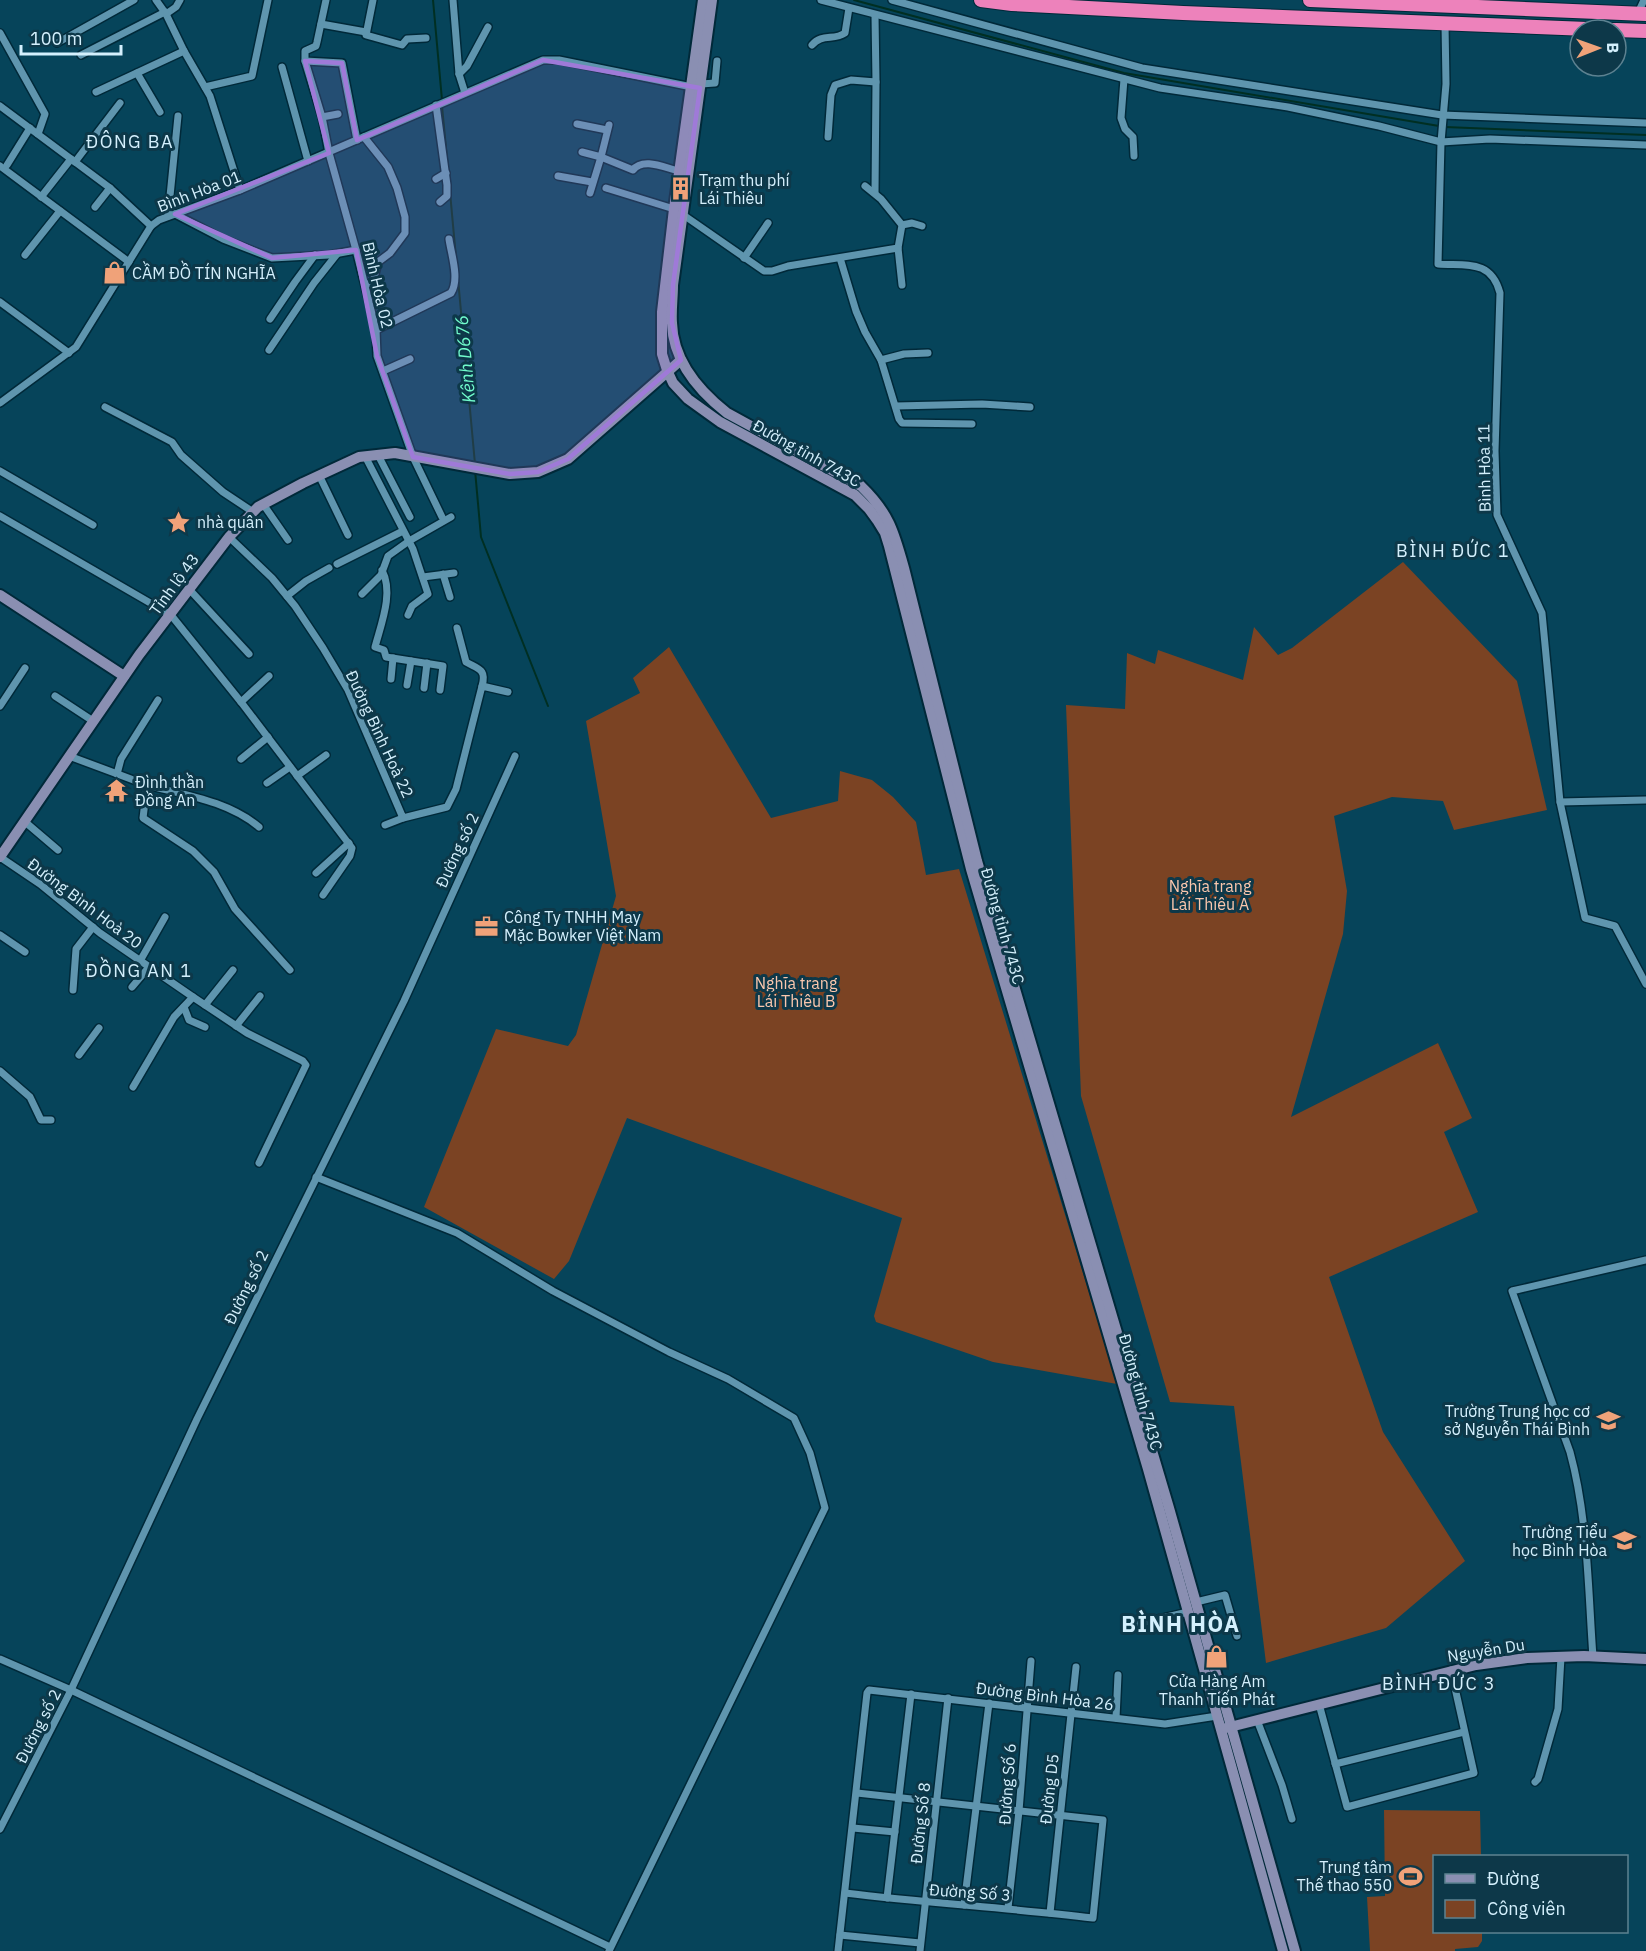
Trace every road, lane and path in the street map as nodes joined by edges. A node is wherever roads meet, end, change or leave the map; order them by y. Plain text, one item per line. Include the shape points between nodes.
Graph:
1 (134, 0) edge
2 (156, 0) edge
3 (180, 0) edge
4 (268, 0) edge
5 (326, 0) edge
6 (373, 0) edge
7 (453, 0) edge
8 (703, 0) edge
9 (712, 0) edge
10 (821, 0) edge
11 (892, 0) edge
12 (981, 0) edge
13 (1310, 0) edge
14 (1644, 0) edge
15 (1442, 6) junction
16 (849, 8) junction
17 (166, 13) junction
18 (1642, 14) edge
19 (875, 15) junction
20 (321, 24) junction
21 (1445, 24) junction
22 (488, 27) dead end
23 (1568, 28) edge
24 (1642, 31) edge
25 (366, 32) junction
26 (0, 33) edge
27 (426, 38) dead end
28 (57, 43) dead end
29 (812, 45) dead end
30 (184, 51) junction
31 (81, 55) dead end
32 (305, 61) junction
33 (717, 61) dead end
34 (282, 67) dead end
35 (137, 73) junction
36 (459, 74) junction
37 (1124, 79) junction
38 (876, 82) junction
39 (698, 86) junction
40 (205, 87) junction
41 (96, 92) dead end
42 (462, 94) junction
43 (120, 103) dead end
44 (439, 104) junction
45 (0, 106) edge
46 (160, 112) dead end
47 (338, 114) dead end
48 (1442, 115) junction
49 (178, 116) dead end
50 (322, 117) junction
51 (1646, 123) edge
52 (577, 124) dead end
53 (30, 128) junction
54 (38, 134) junction
55 (828, 137) dead end
56 (360, 138) junction
57 (1441, 139) junction
58 (1646, 145) edge
59 (582, 152) dead end
60 (329, 153) junction
61 (1134, 156) dead end
62 (601, 157) junction
63 (73, 161) junction
64 (308, 161) junction
65 (4, 166) edge
66 (679, 171) junction
67 (446, 173) junction
68 (558, 176) dead end
69 (436, 179) dead end
70 (592, 182) junction
71 (865, 186) dead end
72 (110, 188) junction
73 (606, 188) dead end
74 (240, 190) junction
75 (590, 193) dead end
76 (875, 193) junction
77 (41, 197) junction
78 (441, 202) dead end
79 (95, 207) dead end
80 (60, 211) junction
81 (678, 212) junction
82 (172, 215) junction
83 (768, 223) dead end
84 (902, 225) junction
85 (151, 226) junction
86 (922, 226) dead end
87 (449, 238) dead end
88 (898, 248) junction
89 (357, 250) junction
90 (337, 254) junction
91 (24, 255) dead end
92 (315, 255) junction
93 (744, 258) junction
94 (840, 258) junction
95 (129, 262) junction
96 (365, 285) junction
97 (902, 285) dead end
98 (0, 302) edge
99 (270, 319) dead end
100 (376, 330) junction
101 (269, 350) dead end
102 (69, 353) junction
103 (928, 353) dead end
104 (410, 359) dead end
105 (681, 360) junction
106 (881, 360) junction
107 (667, 370) junction
108 (383, 371) junction
109 (0, 403) edge
110 (896, 406) junction
111 (105, 407) dead end
112 (1030, 407) dead end
113 (972, 424) dead end
114 (378, 455) junction
115 (365, 456) junction
116 (413, 457) junction
117 (0, 471) edge
118 (319, 475) junction
119 (263, 504) junction
120 (253, 512) junction
121 (0, 516) edge
122 (410, 517) dead end
123 (442, 517) dead end
124 (451, 517) dead end
125 (93, 525) dead end
126 (403, 531) junction
127 (348, 535) dead end
128 (229, 537) junction
129 (288, 540) dead end
130 (409, 541) junction
131 (337, 564) dead end
132 (329, 568) dead end
133 (382, 570) junction
134 (454, 573) dead end
135 (442, 574) junction
136 (423, 577) junction
137 (189, 589) junction
138 (362, 594) dead end
139 (0, 596) edge
140 (287, 596) junction
141 (450, 597) dead end
142 (171, 615) junction
143 (408, 615) dead end
144 (457, 628) dead end
145 (249, 654) dead end
146 (393, 658) junction
147 (411, 661) junction
148 (427, 663) junction
149 (25, 668) dead end
150 (124, 676) junction
151 (269, 676) dead end
152 (391, 679) dead end
153 (407, 686) dead end
154 (482, 686) junction
155 (424, 688) dead end
156 (440, 690) dead end
157 (508, 692) dead end
158 (55, 696) dead end
159 (158, 700) dead end
160 (241, 702) junction
161 (0, 706) edge
162 (93, 721) junction
163 (268, 737) junction
164 (326, 755) dead end
165 (69, 756) junction
166 (515, 756) dead end
167 (241, 759) dead end
168 (290, 766) junction
169 (117, 774) junction
170 (297, 776) junction
171 (267, 783) dead end
172 (952, 783) junction
173 (147, 785) junction
174 (1646, 800) edge
175 (1560, 802) junction
176 (404, 818) junction
177 (24, 822) junction
178 (385, 825) dead end
179 (259, 827) dead end
180 (349, 843) junction
181 (4, 844) edge
182 (58, 850) dead end
183 (0, 857) edge
184 (316, 873) dead end
185 (323, 895) dead end
186 (165, 917) dead end
187 (93, 927) junction
188 (0, 935) edge
189 (25, 952) dead end
190 (140, 961) junction
191 (149, 967) junction
192 (233, 970) dead end
193 (290, 970) dead end
194 (1646, 984) edge
195 (132, 987) dead end
196 (74, 990) dead end
197 (260, 996) dead end
198 (193, 997) junction
199 (205, 1005) junction
200 (184, 1007) junction
201 (236, 1026) junction
202 (204, 1027) dead end
203 (99, 1028) dead end
204 (79, 1055) dead end
205 (0, 1071) edge
206 (133, 1087) dead end
207 (51, 1120) dead end
208 (259, 1163) dead end
209 (316, 1177) junction
210 (1646, 1260) edge
211 (1181, 1567) junction
212 (1196, 1602) junction
213 (1188, 1612) junction
214 (1128, 1626) dead end
215 (1237, 1636) dead end
216 (1560, 1657) junction
217 (1593, 1657) junction
218 (0, 1659) edge
219 (1646, 1659) edge
220 (1031, 1661) dead end
221 (1076, 1667) dead end
222 (1451, 1670) junction
223 (1118, 1675) dead end
224 (71, 1690) junction
225 (911, 1694) junction
226 (948, 1698) junction
227 (988, 1703) junction
228 (1319, 1704) junction
229 (1026, 1707) junction
230 (1071, 1712) junction
231 (1222, 1715) junction
232 (1116, 1718) junction
233 (1257, 1720) junction
234 (1226, 1728) junction
235 (1464, 1732) junction
236 (1335, 1764) junction
237 (1535, 1782) dead end
238 (857, 1793) junction
239 (899, 1797) junction
240 (936, 1801) junction
241 (976, 1805) junction
242 (1019, 1811) junction
243 (1060, 1816) junction
244 (1292, 1819) dead end
245 (853, 1828) junction
246 (0, 1829) edge
247 (895, 1832) junction
248 (845, 1893) junction
249 (887, 1898) junction
250 (925, 1903) junction
251 (964, 1905) junction
252 (1008, 1908) junction
253 (1050, 1913) junction
254 (1283, 1929) junction
255 (840, 1935) junction
256 (920, 1943) junction
257 (610, 1949) edge
258 (838, 1951) edge
259 (920, 1951) edge
260 (1283, 1951) edge
261 (1295, 1951) edge

1 - 28 street
2 - 17 street
3 - 17 street
4 - 40 street via 252,76
5 - 20 street
6 - 25 street
7 - 36 street
8 - 39 main road, Đường tỉnh 743C
9 - 39 main road, Đường tỉnh 743C
10 - 16 street
11 - 48 street via 1142,68
12 - 21 highway
13 - 15 highway
14 - 18 street
15 - 18 highway
15 - 21 highway
16 - 19 street
16 - 29 street via 845,33 838,38 817,39
17 - 30 street
17 - 31 street
18 - 24 highway
19 - 37 street
19 - 38 street
20 - 25 street
20 - 32 street via 316,46 305,51
21 - 23 highway
21 - 48 street
22 - 36 street
25 - 27 street via 402,45 407,39
26 - 54 street via 45,114
30 - 35 street
30 - 40 street
32 - 50 street, Bình Hòa 02
32 - 56 street via 342,63
33 - 39 street via 715,83
34 - 64 street
35 - 41 street
35 - 46 street
36 - 42 street
37 - 57 street via 1299,109
37 - 61 street via 1121,118 1133,137
38 - 55 street via 852,80 835,85
38 - 76 street
39 - 42 street, Bình Hòa 01 via 543,60
39 - 66 main road, Đường tỉnh 743C
39 - 81 main road, Đường tỉnh 743C
40 - 74 street
42 - 44 street, Bình Hòa 01
43 - 63 street
44 - 56 street, Bình Hòa 01
44 - 67 street
45 - 53 street
47 - 50 street
48 - 51 street
48 - 57 street
49 - 82 street
50 - 60 street, Bình Hòa 02
52 - 62 street via 608,128
53 - 54 street
53 - 65 street
54 - 63 street
56 - 60 street, Bình Hòa 01
56 - 96 street via 388,167 405,217 405,233 378,262 373,282
57 - 58 street
57 - 175 street, Bình Hòa 11 via 1438,264 1489,271 1500,293 1497,516 1542,613
59 - 62 street
60 - 64 street, Bình Hòa 01
60 - 89 street, Bình Hòa 02
62 - 66 street via 633,170 643,163
62 - 70 street
63 - 72 street
63 - 77 street
64 - 74 street, Bình Hòa 01
65 - 77 street
66 - 81 main road, Đường tỉnh 743C
67 - 69 street
67 - 78 street via 447,196
68 - 70 street
70 - 75 street
71 - 76 street
72 - 79 street
72 - 85 street
73 - 81 street
74 - 82 street, Bình Hòa 01
76 - 84 street
77 - 80 street
80 - 91 street
80 - 95 street
81 - 93 street
81 - 105 main road, Đường tỉnh 743C via 672,323
81 - 107 main road, Đường tỉnh 743C via 660,333
82 - 85 street, Bình Hòa 01
82 - 92 street via 272,258
83 - 93 street
84 - 86 street
84 - 88 street
85 - 95 street, Bình Hòa 01
87 - 100 street via 454,275 451,293
88 - 94 street
88 - 97 street
89 - 90 street
89 - 96 street, Bình Hòa 02
90 - 92 street
90 - 101 street
92 - 99 street
93 - 94 street via 772,272
94 - 106 street via 856,311
95 - 102 street, Bình Hòa 01
96 - 100 street, Bình Hòa 02
98 - 102 street
100 - 108 street, Bình Hòa 02 via 377,356
102 - 109 street, Bình Hòa 01
103 - 106 street
104 - 108 street
105 - 107 main road
105 - 172 main road, Đường tỉnh 743C via 701,389 727,413 861,486 876,500 891,524 904,568
106 - 110 street
107 - 116 main road, Tỉnh lộ 43 via 568,459 538,472 510,474
107 - 172 main road, Đường tỉnh 743C via 688,399 720,422 855,495 877,520 898,576
108 - 116 street, Bình Hòa 02
110 - 112 street
110 - 113 street via 902,423
111 - 120 street via 172,442 223,492
114 - 115 main road, Tỉnh lộ 43
114 - 116 main road, Tỉnh lộ 43
114 - 122 street
115 - 118 main road, Tỉnh lộ 43
115 - 126 street
116 - 123 street, Bình Hòa 02
117 - 125 street
118 - 119 main road, Tỉnh lộ 43
118 - 127 street
119 - 120 main road, Tỉnh lộ 43
119 - 129 street
120 - 128 main road, Tỉnh lộ 43
121 - 142 street
124 - 130 street
126 - 130 street
126 - 131 street
128 - 137 main road, Tỉnh lộ 43
128 - 140 street, Đường Bình Hoà 22
130 - 133 street via 388,556
130 - 136 street
132 - 140 street
133 - 138 street
133 - 146 street via 387,580 375,647
134 - 135 street
135 - 136 street
135 - 141 street
136 - 143 street via 428,594 412,606
137 - 142 main road, Tỉnh lộ 43
137 - 145 street
139 - 150 main road
140 - 176 street, Đường Bình Hoà 22 via 348,690
142 - 150 main road, Tỉnh lộ 43
142 - 160 street
144 - 154 street via 466,662 483,672
146 - 147 street
146 - 152 street
147 - 148 street
147 - 153 street
148 - 155 street
148 - 156 street via 443,666
149 - 161 street
150 - 162 main road, Tỉnh lộ 43
151 - 160 street
154 - 157 street
154 - 176 street, Đường Bình Hoà 22 via 453,798 447,807
158 - 162 street
159 - 169 street via 121,759
160 - 163 street
162 - 165 main road, Tỉnh lộ 43
163 - 167 street
163 - 168 street
164 - 170 street
165 - 169 street
165 - 177 main road, Tỉnh lộ 43
166 - 209 street, Đường số 2 via 404,1000
168 - 170 street
168 - 171 street
169 - 173 street
170 - 180 street
172 - 211 main road, Đường tỉnh 743C
173 - 179 street via 222,805
173 - 193 street via 143,818 193,851 214,872 237,911
174 - 175 street
175 - 194 street, Bình Hòa 11 via 1585,918 1615,926
176 - 178 street
177 - 181 main road, Tỉnh lộ 43
177 - 182 street
180 - 184 street
180 - 185 street via 350,856
181 - 183 main road, Tỉnh lộ 43
183 - 187 street, Đường Bình Hoà 20
186 - 190 street
187 - 190 street, Đường Bình Hoà 20
187 - 196 street via 76,949
188 - 189 street
190 - 191 street, Đường Bình Hoà 20
191 - 195 street
191 - 198 street, Đường Bình Hoà 20
192 - 199 street
197 - 201 street
198 - 199 street, Đường Bình Hoà 20
198 - 200 street
199 - 201 street, Đường Bình Hoà 20
200 - 202 street via 189,1020
200 - 206 street via 174,1017
201 - 208 street, Đường Bình Hoà 20 via 306,1065
203 - 204 street
205 - 207 street via 30,1097 41,1120
209 - 224 street, Đường số 2 via 197,1419
209 - 257 street via 457,1233 553,1291 669,1353 728,1379 794,1418 810,1453 825,1508
210 - 217 street via 1512,1290 1576,1474 1586,1543
211 - 212 main road, Đường tỉnh 743C
211 - 213 main road, Đường tỉnh 743C
212 - 215 street via 1225,1595
212 - 231 main road, Đường tỉnh 743C
213 - 214 street
213 - 231 main road, Đường tỉnh 743C
216 - 217 main road, Nguyễn Du
216 - 222 main road, Nguyễn Du
216 - 237 street via 1558,1709
217 - 219 main road, Nguyễn Du
218 - 224 street
220 - 229 street, Đường Số 6
221 - 230 street, Đường D5
222 - 228 main road, Nguyễn Du
222 - 235 street
223 - 232 street
224 - 246 street, Đường số 2
224 - 257 street
225 - 226 street, Đường Bình Hòa 26
225 - 238 street, Đường Bình Hòa 26 via 869,1690
225 - 239 street
226 - 227 street, Đường Bình Hòa 26
226 - 240 street, Đường Số 8
227 - 229 street, Đường Bình Hòa 26
227 - 241 street
228 - 233 main road, Nguyễn Du
228 - 236 street
229 - 230 street, Đường Bình Hòa 26
229 - 242 street, Đường Số 6
230 - 232 street, Đường Bình Hòa 26
230 - 243 street, Đường D5
231 - 232 street, Đường Bình Hòa 26 via 1165,1724
231 - 234 main road, Đường tỉnh 743C
233 - 234 main road, Nguyễn Du
233 - 244 street
234 - 254 main road, Đường tỉnh 743C
235 - 236 street
235 - 236 street via 1474,1773 1347,1807
238 - 239 street
238 - 245 street
239 - 240 street
239 - 247 street
240 - 241 street
240 - 250 street, Đường Số 8
241 - 242 street
241 - 251 street
242 - 243 street
242 - 252 street, Đường Số 6
243 - 253 street, Đường D5
243 - 253 street, Đường Số 3 via 1103,1820 1093,1918
245 - 247 street
245 - 248 street
247 - 249 street
248 - 249 street, Đường Số 3
248 - 255 street
249 - 250 street, Đường Số 3
250 - 251 street, Đường Số 3
250 - 256 street, Đường Số 8
251 - 252 street, Đường Số 3
252 - 253 street, Đường Số 3
254 - 260 main road, Đường tỉnh 743C
254 - 261 main road, Đường tỉnh 743C
255 - 256 street
255 - 258 street
256 - 259 street, Đường Số 8

